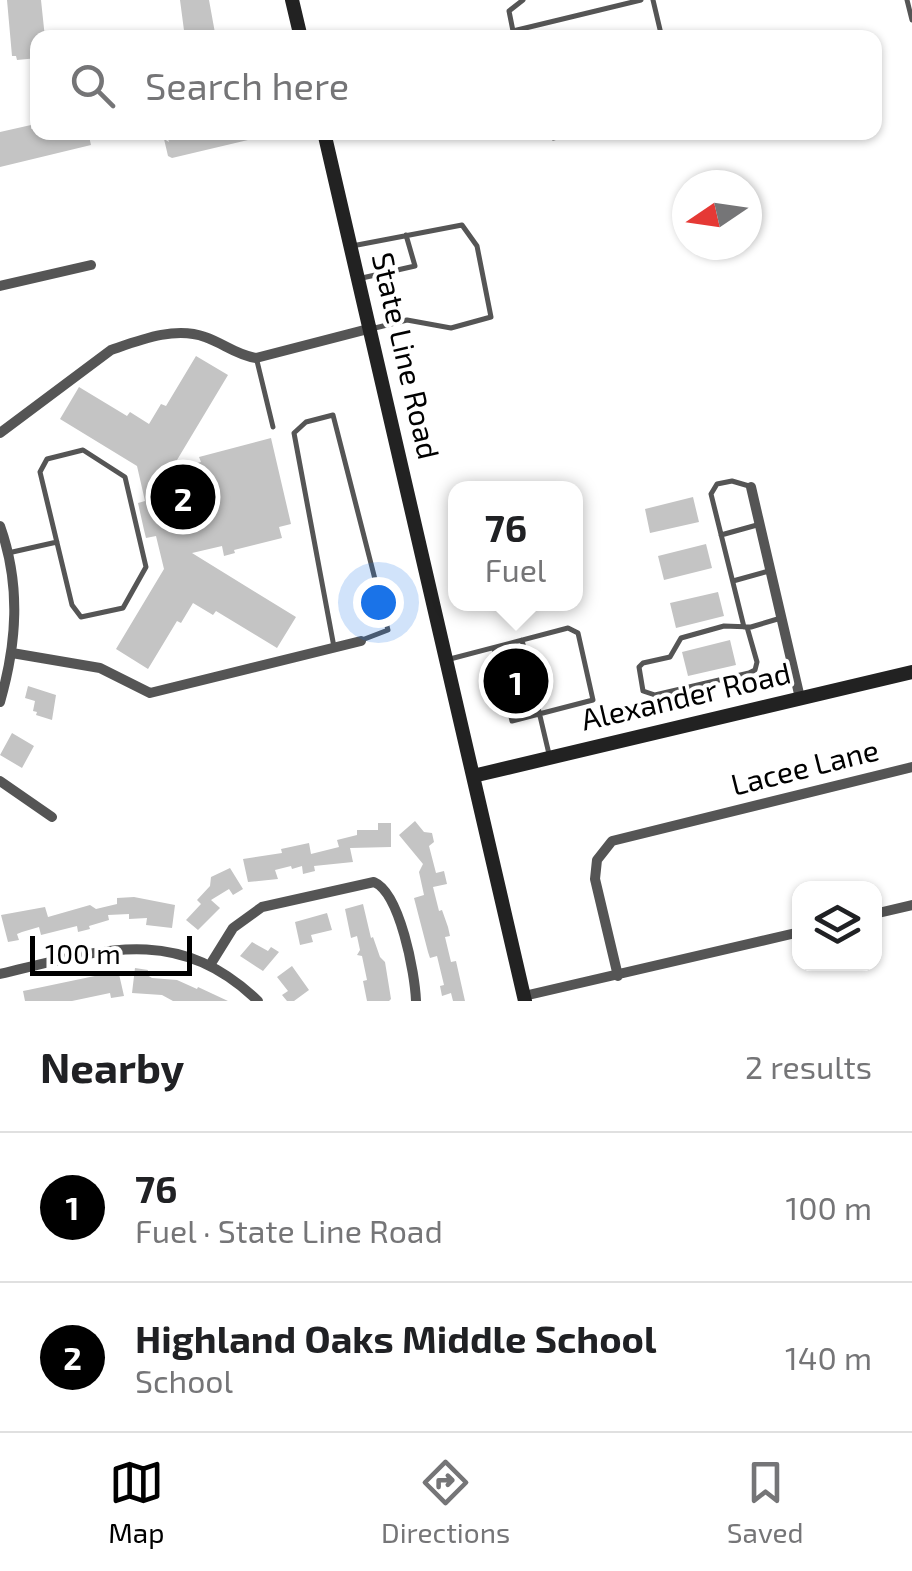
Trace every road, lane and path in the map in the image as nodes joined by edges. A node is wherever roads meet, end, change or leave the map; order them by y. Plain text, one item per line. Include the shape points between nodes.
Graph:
1 (292, 0) edge
2 (523, 0) edge
3 (640, 0) edge
4 (653, 0) edge
5 (907, 0) edge
6 (912, 20) edge
7 (527, 28) joint
8 (299, 30) edge
9 (512, 30) edge
10 (520, 30) edge
11 (660, 30) edge
12 (326, 140) edge
13 (406, 235) junction
14 (352, 246) junction
15 (92, 265) dead end
16 (360, 279) junction
17 (0, 286) edge
18 (372, 328) junction
19 (256, 358) junction
20 (273, 427) dead end
21 (0, 433) edge
22 (751, 487) joint
23 (760, 524) junction
24 (0, 526) edge
25 (721, 535) junction
26 (57, 542) junction
27 (4, 554) edge
28 (770, 571) junction
29 (733, 581) junction
30 (781, 618) junction
31 (746, 626) junction
32 (522, 640) junction
33 (360, 641) joint
34 (334, 647) junction
35 (494, 648) junction
36 (12, 654) junction
37 (526, 656) junction
38 (446, 660) junction
39 (514, 660) dead end
40 (529, 670) junction
41 (518, 672) dead end
42 (912, 672) edge
43 (532, 681) junction
44 (521, 684) dead end
45 (535, 694) junction
46 (524, 697) dead end
47 (800, 698) junction
48 (0, 702) edge
49 (540, 714) junction
50 (550, 758) junction
51 (912, 767) edge
52 (473, 776) junction
53 (0, 782) edge
54 (52, 817) dead end
55 (912, 905) edge
56 (882, 912) edge
57 (792, 934) edge
58 (210, 965) junction
59 (0, 974) edge
60 (618, 976) junction
61 (525, 999) edge
62 (258, 1001) edge
63 (416, 1001) edge

1 - 8 street
2 - 9 lane via 509,10
3 - 7 lane
4 - 11 lane
5 - 6 lane
7 - 10 lane
12 - 14 street, State Line Road
13 - 14 lane
13 - 16 lane via 415,266
13 - 18 lane via 462,225 477,246 491,317 450,328 407,320
14 - 16 street, State Line Road
15 - 17 street
16 - 18 street, State Line Road
18 - 19 street
18 - 38 street, State Line Road
19 - 20 lane
19 - 21 street via 181,331 132,342
22 - 23 street
22 - 25 lane via 732,481 712,490
23 - 25 lane
23 - 28 street
24 - 27 street
25 - 29 lane
26 - 26 lane via 76,612 88,618 123,608 146,567 124,477 82,450 47,460 40,472
26 - 27 lane
27 - 36 street via 16,612
28 - 29 lane
28 - 30 street
29 - 31 lane
30 - 31 lane
30 - 47 street
31 - 31 lane via 680,638 670,657 639,667 642,691 655,695 755,670
32 - 35 lane
32 - 37 lane
32 - 49 lane via 568,628 578,633 593,700
33 - 34 street
33 - 34 lane via 388,630 333,416 306,422 294,433
34 - 36 street via 150,693 100,668
35 - 38 lane
35 - 49 lane via 512,721
36 - 48 street
37 - 39 lane
37 - 40 lane
38 - 52 street, State Line Road
40 - 41 lane
40 - 43 lane
42 - 47 street, Alexander Road
43 - 44 lane
43 - 45 lane
45 - 46 lane
45 - 49 lane
47 - 50 street, Alexander Road
49 - 50 lane
50 - 52 street, Alexander Road
51 - 60 street, Lacee Lane via 612,841 596,860 595,879
52 - 61 street, State Line Road
53 - 54 street
55 - 56 street
57 - 60 street
58 - 59 street via 173,952 122,948
58 - 62 street
58 - 63 street via 233,928 262,907 366,882 382,886 394,901
60 - 61 street

